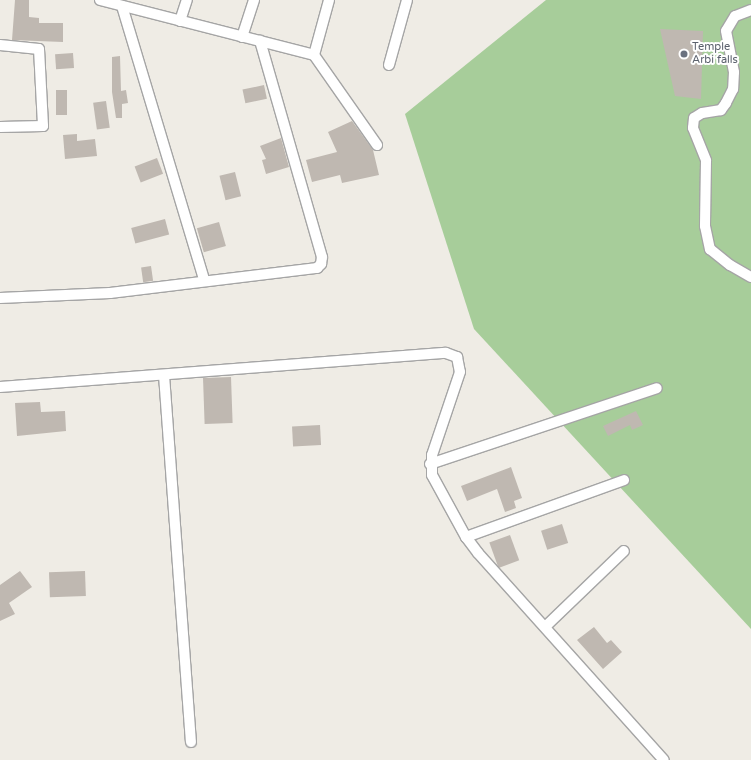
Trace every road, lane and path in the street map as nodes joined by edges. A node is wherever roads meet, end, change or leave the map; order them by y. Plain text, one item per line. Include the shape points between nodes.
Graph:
1 (100, 0) edge
2 (187, 0) edge
3 (254, 0) edge
4 (329, 0) edge
5 (407, 0) edge
6 (122, 6) junction
7 (751, 10) edge
8 (180, 20) junction
9 (242, 37) junction
10 (260, 42) junction
11 (0, 45) edge
12 (314, 55) junction
13 (389, 65) dead end
14 (0, 127) edge
15 (377, 145) dead end
16 (751, 277) edge
17 (204, 280) junction
18 (0, 298) edge
19 (164, 375) junction
20 (0, 387) edge
21 (657, 388) dead end
22 (430, 464) junction
23 (624, 480) dead end
24 (466, 537) junction
25 (624, 551) dead end
26 (546, 626) junction
27 (191, 742) dead end
28 (664, 760) edge

1 - 6 street
2 - 8 street
3 - 9 street
4 - 12 street
5 - 13 street
6 - 8 street
6 - 17 street
7 - 16 street via 735,16 726,31 734,72 733,89 721,110 702,113 694,118 693,128 706,161 705,226 710,249
8 - 9 street
9 - 10 street
10 - 12 street
10 - 17 street via 322,258 321,264 317,268
11 - 14 street via 38,49 43,126
12 - 15 street
17 - 18 street via 110,293
19 - 20 street
19 - 22 street via 451,354 457,357 460,372
19 - 27 street
21 - 22 street
22 - 24 street via 432,475
23 - 24 street
24 - 26 street
25 - 26 street
26 - 28 street

